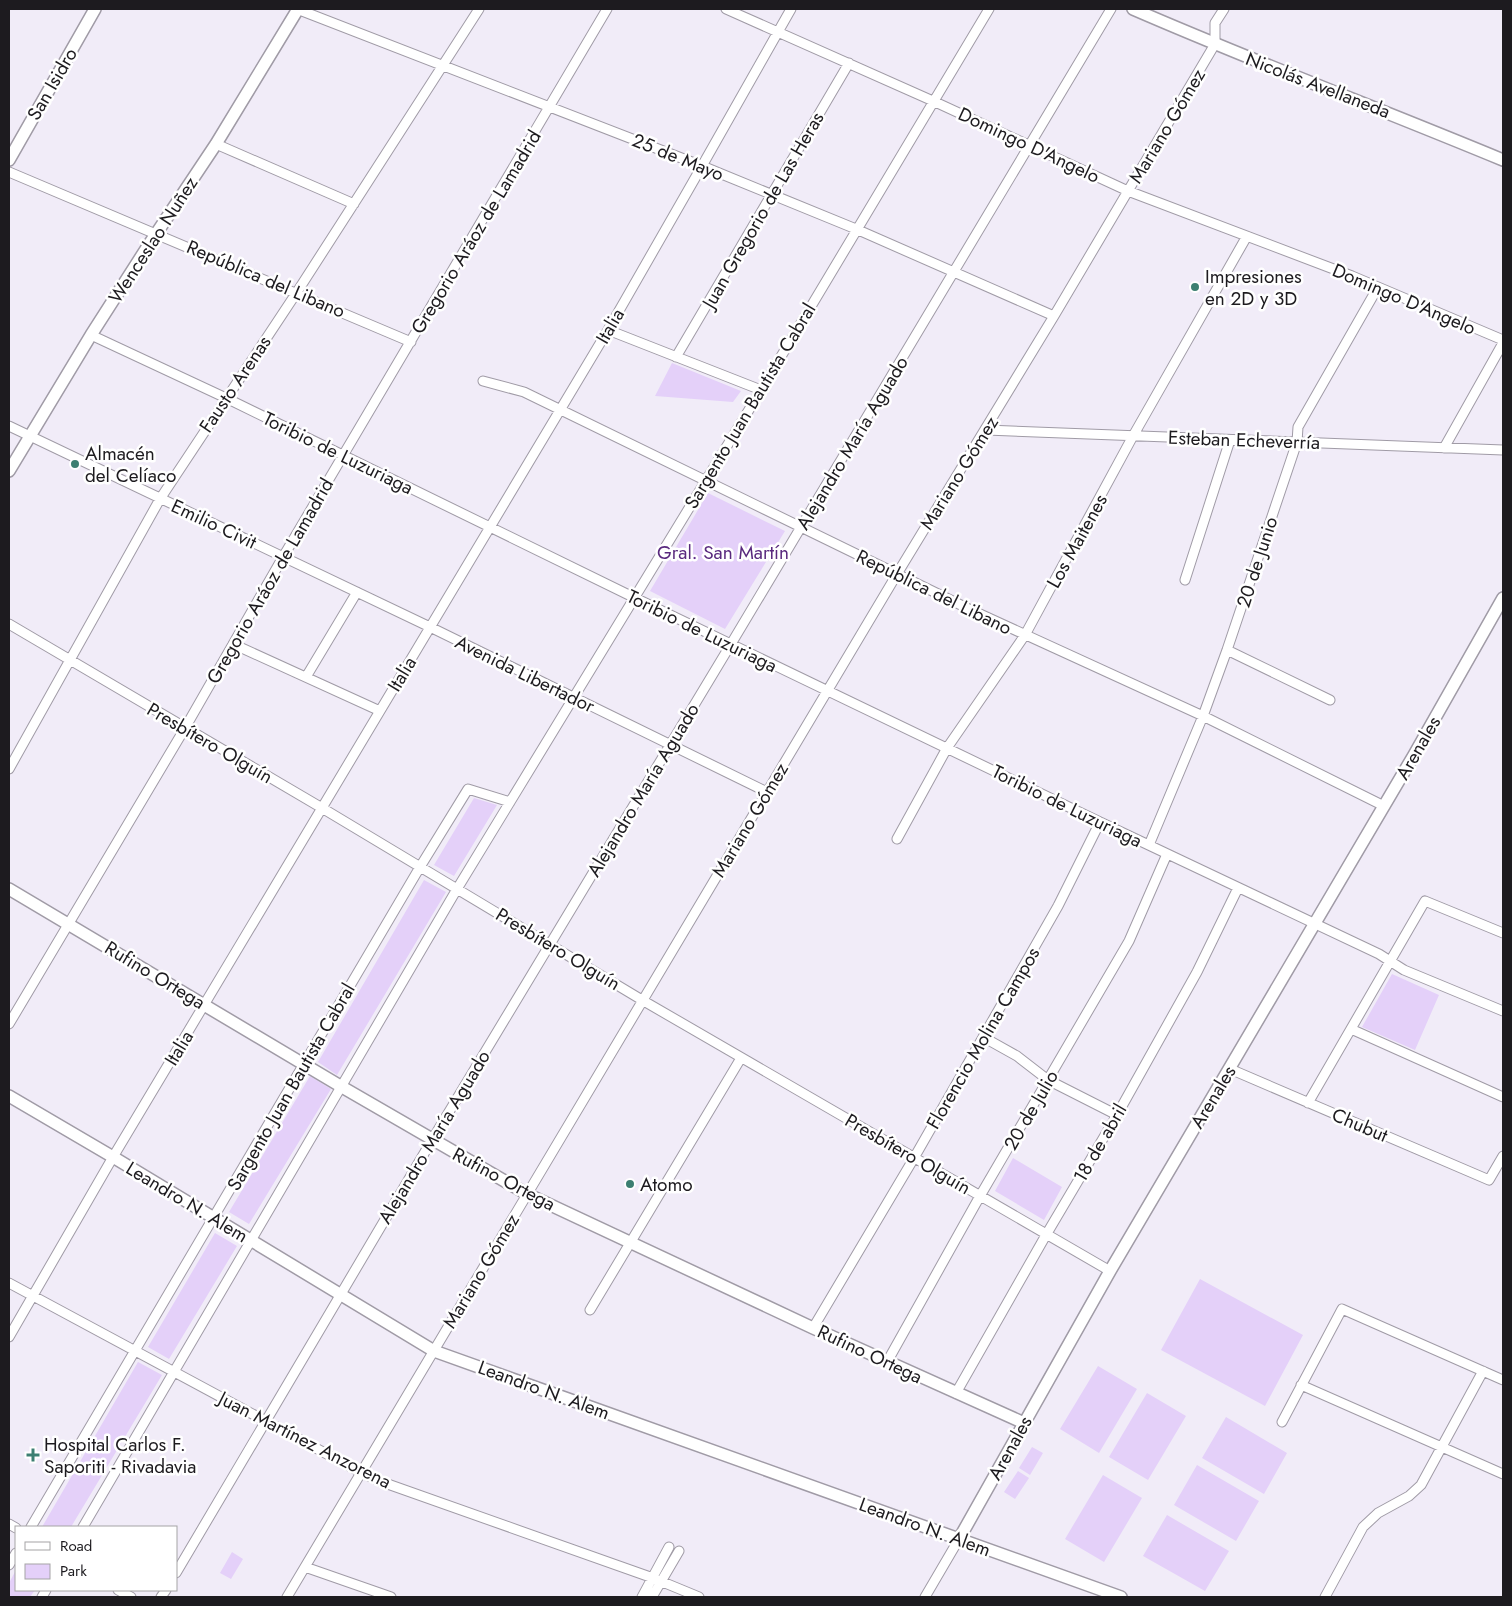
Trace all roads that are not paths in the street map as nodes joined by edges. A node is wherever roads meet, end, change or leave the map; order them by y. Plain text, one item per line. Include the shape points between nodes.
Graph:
1 (95, 9) edge
2 (298, 9) edge
3 (479, 9) edge
4 (607, 9) edge
5 (726, 9) edge
6 (791, 9) edge
7 (989, 9) edge
8 (1111, 9) edge
9 (1133, 9) edge
10 (1224, 9) edge
11 (777, 32) junction
12 (1215, 44) junction
13 (849, 63) junction
14 (443, 66) junction
15 (933, 101) junction
16 (550, 107) junction
17 (216, 144) junction
18 (1028, 146) junction
19 (9, 160) edge
20 (1503, 160) edge
21 (702, 166) junction
22 (9, 172) edge
23 (1128, 191) junction
24 (772, 195) junction
25 (354, 204) junction
26 (856, 229) junction
27 (157, 233) junction
28 (1247, 236) junction
29 (954, 272) junction
30 (1378, 287) junction
31 (297, 292) junction
32 (1054, 316) junction
33 (608, 330) junction
34 (91, 335) junction
35 (412, 342) junction
36 (1503, 342) edge
37 (676, 357) junction
38 (483, 381) dead end
39 (760, 390) junction
40 (226, 398) junction
41 (560, 410) junction
42 (9, 426) edge
43 (986, 430) junction
44 (29, 436) junction
45 (1133, 436) junction
46 (1230, 440) junction
47 (1297, 442) junction
48 (1444, 448) junction
49 (1503, 450) edge
50 (343, 456) junction
51 (9, 471) edge
52 (705, 481) junction
53 (160, 499) junction
54 (491, 527) junction
55 (801, 528) junction
56 (283, 557) junction
57 (897, 574) junction
58 (1185, 580) dead end
59 (357, 592) junction
60 (633, 597) junction
61 (1503, 598) edge
62 (9, 624) edge
63 (430, 627) junction
64 (1025, 635) junction
65 (233, 644) junction
66 (731, 644) junction
67 (1228, 650) junction
68 (69, 660) junction
69 (306, 677) junction
70 (828, 691) junction
71 (574, 697) junction
72 (1330, 700) dead end
73 (380, 711) junction
74 (1203, 716) junction
75 (185, 728) junction
76 (671, 745) junction
77 (947, 748) junction
78 (9, 769) edge
79 (767, 792) junction
80 (510, 802) junction
81 (1384, 806) junction
82 (322, 808) junction
83 (1100, 822) junction
84 (897, 839) dead end
85 (1149, 845) junction
86 (1167, 854) junction
87 (420, 867) junction
88 (1238, 888) junction
89 (9, 889) edge
90 (457, 889) junction
91 (68, 924) junction
92 (1314, 925) junction
93 (1503, 933) edge
94 (550, 944) junction
95 (1390, 962) junction
96 (642, 1000) junction
97 (205, 1004) junction
98 (1503, 1011) edge
99 (9, 1024) edge
100 (1351, 1030) junction
101 (983, 1037) junction
102 (741, 1058) junction
103 (304, 1064) junction
104 (1230, 1069) junction
105 (1048, 1080) junction
106 (342, 1087) junction
107 (9, 1096) edge
108 (1503, 1097) edge
109 (1308, 1103) junction
110 (1117, 1115) junction
111 (432, 1140) junction
112 (1503, 1156) edge
113 (114, 1157) junction
114 (914, 1158) junction
115 (527, 1194) junction
116 (980, 1196) junction
117 (213, 1218) junction
118 (1046, 1235) junction
119 (252, 1241) junction
120 (630, 1242) junction
121 (1110, 1271) junction
122 (9, 1283) edge
123 (341, 1295) junction
124 (34, 1296) junction
125 (590, 1310) dead end
126 (813, 1328) junction
127 (9, 1337) edge
128 (136, 1351) junction
129 (434, 1351) junction
130 (887, 1362) junction
131 (174, 1371) junction
132 (1483, 1371) junction
133 (1503, 1380) edge
134 (1301, 1385) junction
135 (956, 1393) junction
136 (267, 1422) junction
137 (1282, 1422) dead end
138 (1024, 1423) junction
139 (1442, 1447) junction
140 (362, 1473) junction
141 (1503, 1474) edge
142 (33, 1526) edge
143 (84, 1526) edge
144 (959, 1539) junction
145 (669, 1547) dead end
146 (678, 1551) dead end
147 (15, 1555) edge
148 (9, 1566) edge
149 (305, 1567) junction
150 (178, 1569) edge
151 (657, 1579) junction
152 (120, 1591) edge
153 (131, 1597) edge
154 (287, 1597) edge
155 (391, 1597) edge
156 (642, 1597) edge
157 (652, 1597) edge
158 (699, 1597) edge
159 (925, 1597) edge
160 (1121, 1597) edge
161 (1325, 1597) edge

1 - 19 street, San Isidro
2 - 14 street, 25 de Mayo
2 - 17 street, Wenceslao Nuñez
3 - 14 street, Fausto Arenas
4 - 16 street, Gregorio Aráoz de Lamadrid
5 - 11 street, Domingo D'Angelo
6 - 11 street, Italia
7 - 15 street, Sargento Juan Bautista Cabral
8 - 18 street, Alejandro María Aguado
9 - 12 street, Nicolás Avellaneda
10 - 12 street via 1215,23
11 - 13 street, Domingo D'Angelo
11 - 21 street, Italia
12 - 20 street, Nicolás Avellaneda
12 - 23 street, Mariano Gómez
13 - 15 street, Domingo D'Angelo
13 - 24 street, Juan Gregorio de Las Heras
14 - 16 street, 25 de Mayo
14 - 25 street, Fausto Arenas
15 - 18 street, Domingo D'Angelo
15 - 26 street, Sargento Juan Bautista Cabral
16 - 21 street, 25 de Mayo
16 - 35 street, Gregorio Aráoz de Lamadrid
17 - 25 street
17 - 27 street, Wenceslao Nuñez
18 - 23 street, Domingo D'Angelo
18 - 29 street, Alejandro María Aguado
21 - 24 street, 25 de Mayo
21 - 33 street, Italia
22 - 27 street, República del Libano
23 - 28 street, Domingo D'Angelo
23 - 32 street, Mariano Gómez
24 - 26 street, 25 de Mayo
24 - 37 street, Juan Gregorio de Las Heras
25 - 31 street, Fausto Arenas
26 - 29 street, 25 de Mayo
26 - 39 street, Sargento Juan Bautista Cabral
27 - 31 street, República del Libano
27 - 34 street, Wenceslao Nuñez
28 - 30 street, Domingo D'Angelo
28 - 45 street, Los Maitenes
29 - 32 street, 25 de Mayo
29 - 55 street, Alejandro María Aguado
30 - 36 street, Domingo D'Angelo
30 - 47 street, 20 de Junio via 1298,427
31 - 35 street, República del Libano
31 - 40 street, Fausto Arenas
32 - 43 street, Mariano Gómez
33 - 37 street
33 - 41 street, Italia
34 - 40 street, Toribio de Luzuriaga
34 - 44 street, Wenceslao Nuñez
35 - 50 street, Gregorio Aráoz de Lamadrid
36 - 48 street
37 - 39 street
38 - 41 street, República del Libano via 524,392
39 - 52 street, Sargento Juan Bautista Cabral
40 - 50 street, Toribio de Luzuriaga
40 - 53 street, Fausto Arenas
41 - 52 street, República del Libano
41 - 54 street, Italia
42 - 44 street, Emilio Civit
43 - 45 street, Esteban Echeverría
43 - 57 street, Mariano Gómez
44 - 51 street, Wenceslao Nuñez
44 - 53 street, Emilio Civit
45 - 46 street, Esteban Echeverría
45 - 64 street, Los Maitenes
46 - 47 street, Esteban Echeverría
46 - 58 street
47 - 48 street, Esteban Echeverría
47 - 67 street, 20 de Junio
48 - 49 street, Esteban Echeverría
50 - 54 street, Toribio de Luzuriaga
50 - 56 street, Gregorio Aráoz de Lamadrid
52 - 55 street, República del Libano
52 - 60 street, Sargento Juan Bautista Cabral
53 - 56 street, Emilio Civit
53 - 68 street, Fausto Arenas
54 - 60 street, Toribio de Luzuriaga
54 - 63 street, Italia
55 - 57 street, República del Libano
55 - 66 street, Alejandro María Aguado
56 - 59 street, Avenida Libertador
56 - 65 street, Gregorio Aráoz de Lamadrid
57 - 64 street, República del Libano
57 - 70 street, Mariano Gómez
59 - 63 street, Avenida Libertador
59 - 69 street
60 - 66 street, Toribio de Luzuriaga
60 - 71 street, Sargento Juan Bautista Cabral
61 - 81 street, Arenales
62 - 68 street, Presbítero Olguín
63 - 71 street, Avenida Libertador
63 - 73 street, Italia
64 - 74 street, República del Libano
64 - 77 street, Los Maitenes
65 - 69 street
65 - 75 street, Gregorio Aráoz de Lamadrid
66 - 70 street, Toribio de Luzuriaga
66 - 76 street, Alejandro María Aguado
67 - 72 street
67 - 74 street, 20 de Junio
68 - 75 street, Presbítero Olguín
68 - 78 street, Fausto Arenas
69 - 73 street
70 - 77 street, Toribio de Luzuriaga
70 - 79 street, Mariano Gómez
71 - 76 street, Avenida Libertador
71 - 80 street, Sargento Juan Bautista Cabral
73 - 82 street, Italia
74 - 81 street, República del Libano
74 - 85 street, 20 de Junio
75 - 82 street, Presbítero Olguín
75 - 91 street, Gregorio Aráoz de Lamadrid
76 - 79 street, Avenida Libertador
76 - 94 street, Alejandro María Aguado
77 - 83 street, Toribio de Luzuriaga
77 - 84 street, Los Maitenes
79 - 96 street, Mariano Gómez
80 - 87 street, Sargento Juan Bautista Cabral via 468,789
80 - 90 street, Sargento Juan Bautista Cabral
81 - 92 street, Arenales
82 - 87 street, Presbítero Olguín
82 - 97 street, Italia
83 - 85 street, Toribio de Luzuriaga
83 - 101 street, Florencio Molina Campos via 1058,906
85 - 86 street, Toribio de Luzuriaga
86 - 88 street, Toribio de Luzuriaga
86 - 105 street, 20 de Julio via 1128,941
87 - 90 street, Presbítero Olguín
87 - 103 street, Sargento Juan Bautista Cabral
88 - 92 street, Toribio de Luzuriaga
88 - 110 street, 18 de abril via 1197,972
89 - 91 street, Rufino Ortega
90 - 94 street, Presbítero Olguín
90 - 106 street, Sargento Juan Bautista Cabral
91 - 97 street, Rufino Ortega
91 - 99 street, Gregorio Aráoz de Lamadrid
92 - 95 street, Toribio de Luzuriaga
92 - 104 street, Arenales
93 - 95 street via 1425,901
94 - 96 street, Presbítero Olguín
94 - 111 street, Alejandro María Aguado
95 - 98 street, Toribio de Luzuriaga
95 - 100 street
96 - 102 street, Presbítero Olguín
96 - 115 street, Mariano Gómez
97 - 103 street, Rufino Ortega
97 - 113 street, Italia
100 - 108 street
100 - 109 street
101 - 105 street
101 - 114 street, Florencio Molina Campos
102 - 114 street, Presbítero Olguín
102 - 120 street
103 - 106 street, Rufino Ortega
103 - 117 street, Sargento Juan Bautista Cabral
104 - 109 street, Chubut
104 - 121 street, Arenales
105 - 110 street
105 - 116 street, 20 de Julio
106 - 111 street, Rufino Ortega
106 - 119 street, Sargento Juan Bautista Cabral
107 - 113 street, Leandro N. Alem
109 - 112 street, Chubut via 1489,1180
110 - 118 street, 18 de abril
111 - 115 street, Rufino Ortega
111 - 123 street, Alejandro María Aguado
113 - 117 street, Leandro N. Alem
113 - 124 street, Italia
114 - 116 street, Presbítero Olguín
114 - 126 street, Florencio Molina Campos
115 - 120 street, Rufino Ortega
115 - 129 street, Mariano Gómez
116 - 118 street, Presbítero Olguín
116 - 130 street, 20 de Julio
117 - 119 street, Leandro N. Alem
117 - 128 street, Sargento Juan Bautista Cabral
118 - 121 street, Presbítero Olguín
118 - 135 street, 18 de abril
119 - 123 street, Leandro N. Alem
119 - 131 street, Sargento Juan Bautista Cabral
120 - 125 street
120 - 126 street, Rufino Ortega
121 - 138 street, Arenales
122 - 124 street, Juan Martínez Anzorena
123 - 129 street, Leandro N. Alem
123 - 136 street, Alejandro María Aguado
124 - 127 street, Italia
124 - 128 street, Juan Martínez Anzorena
126 - 130 street, Rufino Ortega
128 - 131 street, Juan Martínez Anzorena
128 - 142 street, Sargento Juan Bautista Cabral
129 - 140 street, Mariano Gómez
129 - 144 street, Leandro N. Alem
130 - 135 street, Rufino Ortega
131 - 136 street, Juan Martínez Anzorena
131 - 143 street, Sargento Juan Bautista Cabral
132 - 133 street
132 - 134 street via 1342,1309
132 - 139 street
134 - 137 street
134 - 139 street
135 - 138 street, Rufino Ortega
136 - 140 street, Juan Martínez Anzorena
136 - 150 street, Alejandro María Aguado
138 - 144 street, Arenales
139 - 141 street
139 - 161 street via 1421,1485 1410,1496 1378,1513 1363,1527
140 - 149 street, Mariano Gómez
140 - 151 street, Juan Martínez Anzorena
144 - 159 street, Arenales
144 - 160 street, Leandro N. Alem
145 - 151 street
146 - 151 street
147 - 148 street
149 - 154 street, Mariano Gómez
149 - 155 street
151 - 156 street
151 - 157 street
151 - 158 street, Juan Martínez Anzorena
152 - 153 street

